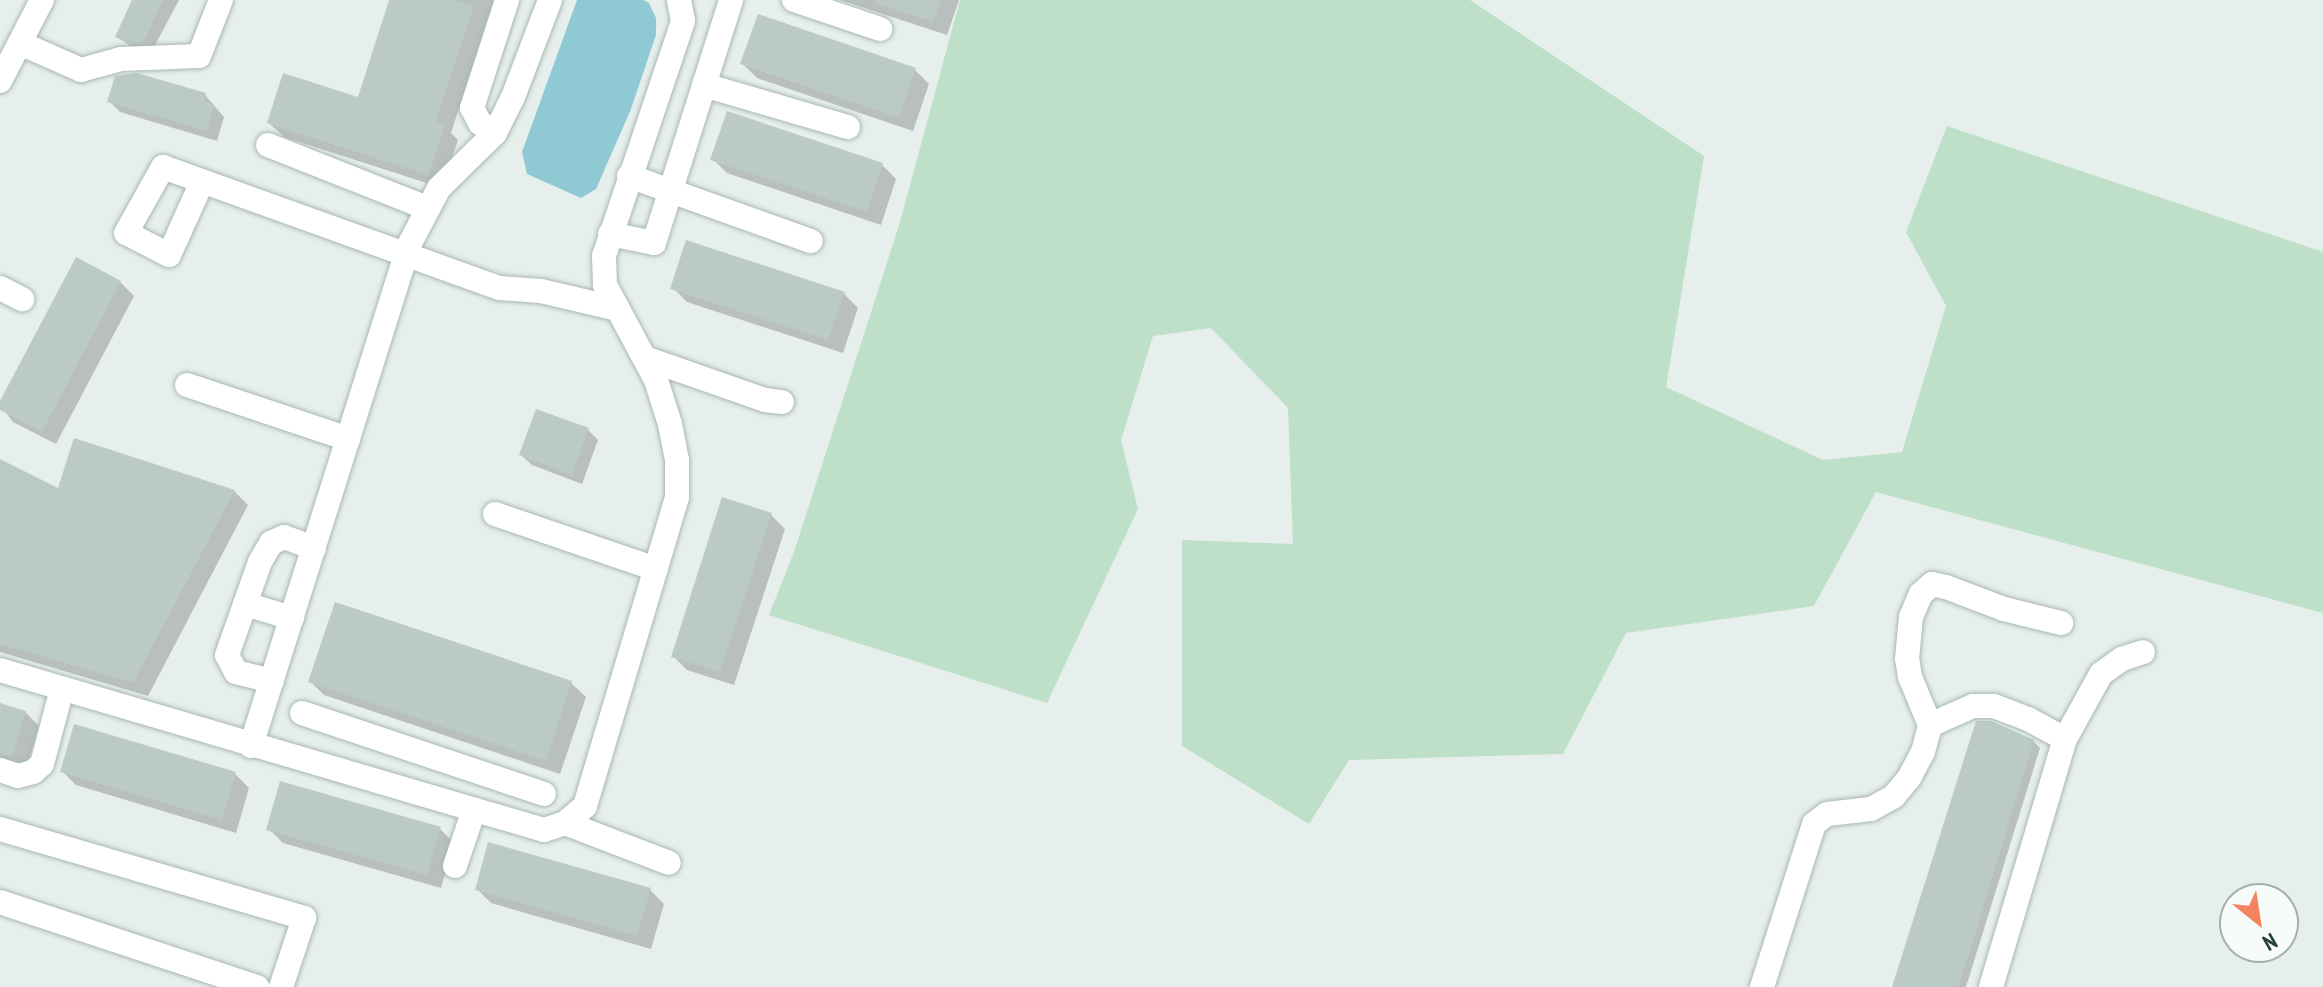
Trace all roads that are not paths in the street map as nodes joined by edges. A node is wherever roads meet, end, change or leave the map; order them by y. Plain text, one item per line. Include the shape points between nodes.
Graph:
1 (42, 0) edge
2 (221, 0) edge
3 (731, 0) edge
4 (794, 0) edge
5 (503, 1) edge
6 (546, 8) edge
7 (681, 9) edge
8 (880, 29) dead end
9 (720, 35) junction
10 (20, 43) junction
11 (0, 81) edge
12 (659, 89) junction
13 (701, 94) junction
14 (848, 127) dead end
15 (495, 133) junction
16 (268, 145) dead end
17 (629, 176) junction
18 (202, 182) dead end
19 (670, 191) junction
20 (427, 208) junction
21 (610, 234) junction
22 (811, 241) dead end
23 (406, 256) junction
24 (0, 288) edge
25 (22, 299) dead end
26 (618, 309) junction
27 (645, 358) junction
28 (187, 385) dead end
29 (782, 402) dead end
30 (348, 439) junction
31 (495, 514) dead end
32 (314, 548) junction
33 (656, 569) junction
34 (245, 604) junction
35 (292, 618) junction
36 (2061, 623) dead end
37 (2143, 652) dead end
38 (0, 670) edge
39 (272, 681) junction
40 (62, 689) junction
41 (302, 713) dead end
42 (1930, 725) junction
43 (376, 738) junction
44 (2065, 739) junction
45 (251, 746) junction
46 (459, 765) junction
47 (0, 770) edge
48 (362, 778) junction
49 (544, 794) dead end
50 (446, 802) junction
51 (474, 810) junction
52 (565, 823) junction
53 (0, 829) edge
54 (669, 863) dead end
55 (455, 866) dead end
56 (0, 902) edge
57 (257, 987) edge
58 (281, 987) edge
59 (1762, 987) edge
60 (1991, 987) edge

1 - 10 street
2 - 10 street via 199,56 121,59 81,70
3 - 9 street
4 - 8 street
5 - 6 street
5 - 15 street via 472,108 480,123
6 - 15 street
7 - 9 street
7 - 12 street
9 - 13 street
10 - 11 street
12 - 13 street
12 - 17 street
13 - 14 street
13 - 19 street
15 - 20 street via 439,188
16 - 20 street
17 - 19 street
17 - 21 street
18 - 23 street
19 - 21 street via 654,243
19 - 22 street
20 - 23 street
21 - 26 street via 605,285
23 - 26 street via 500,288 541,291
23 - 30 street
24 - 25 street
26 - 27 street
27 - 29 street
27 - 33 street via 670,424 677,460 677,498
28 - 30 street
30 - 32 street
31 - 33 street
32 - 34 street via 284,537 271,543
32 - 35 street
33 - 52 street via 585,806
34 - 35 street
34 - 39 street via 227,655 229,663 236,672
35 - 39 street
36 - 42 street via 1932,584 1911,617 1907,659
37 - 44 street via 2101,674
38 - 40 street
39 - 45 street
40 - 45 street
40 - 47 street via 42,764 18,776
41 - 43 street
42 - 44 street via 1973,706 1994,706
42 - 59 street via 1923,752 1894,796 1871,809 1827,814 1814,824
43 - 46 street
43 - 48 street
44 - 60 street
45 - 48 street
46 - 49 street
46 - 50 street
48 - 50 street
50 - 51 street
51 - 52 street via 544,830
51 - 55 street
52 - 54 street
53 - 58 street via 304,918
56 - 57 street

